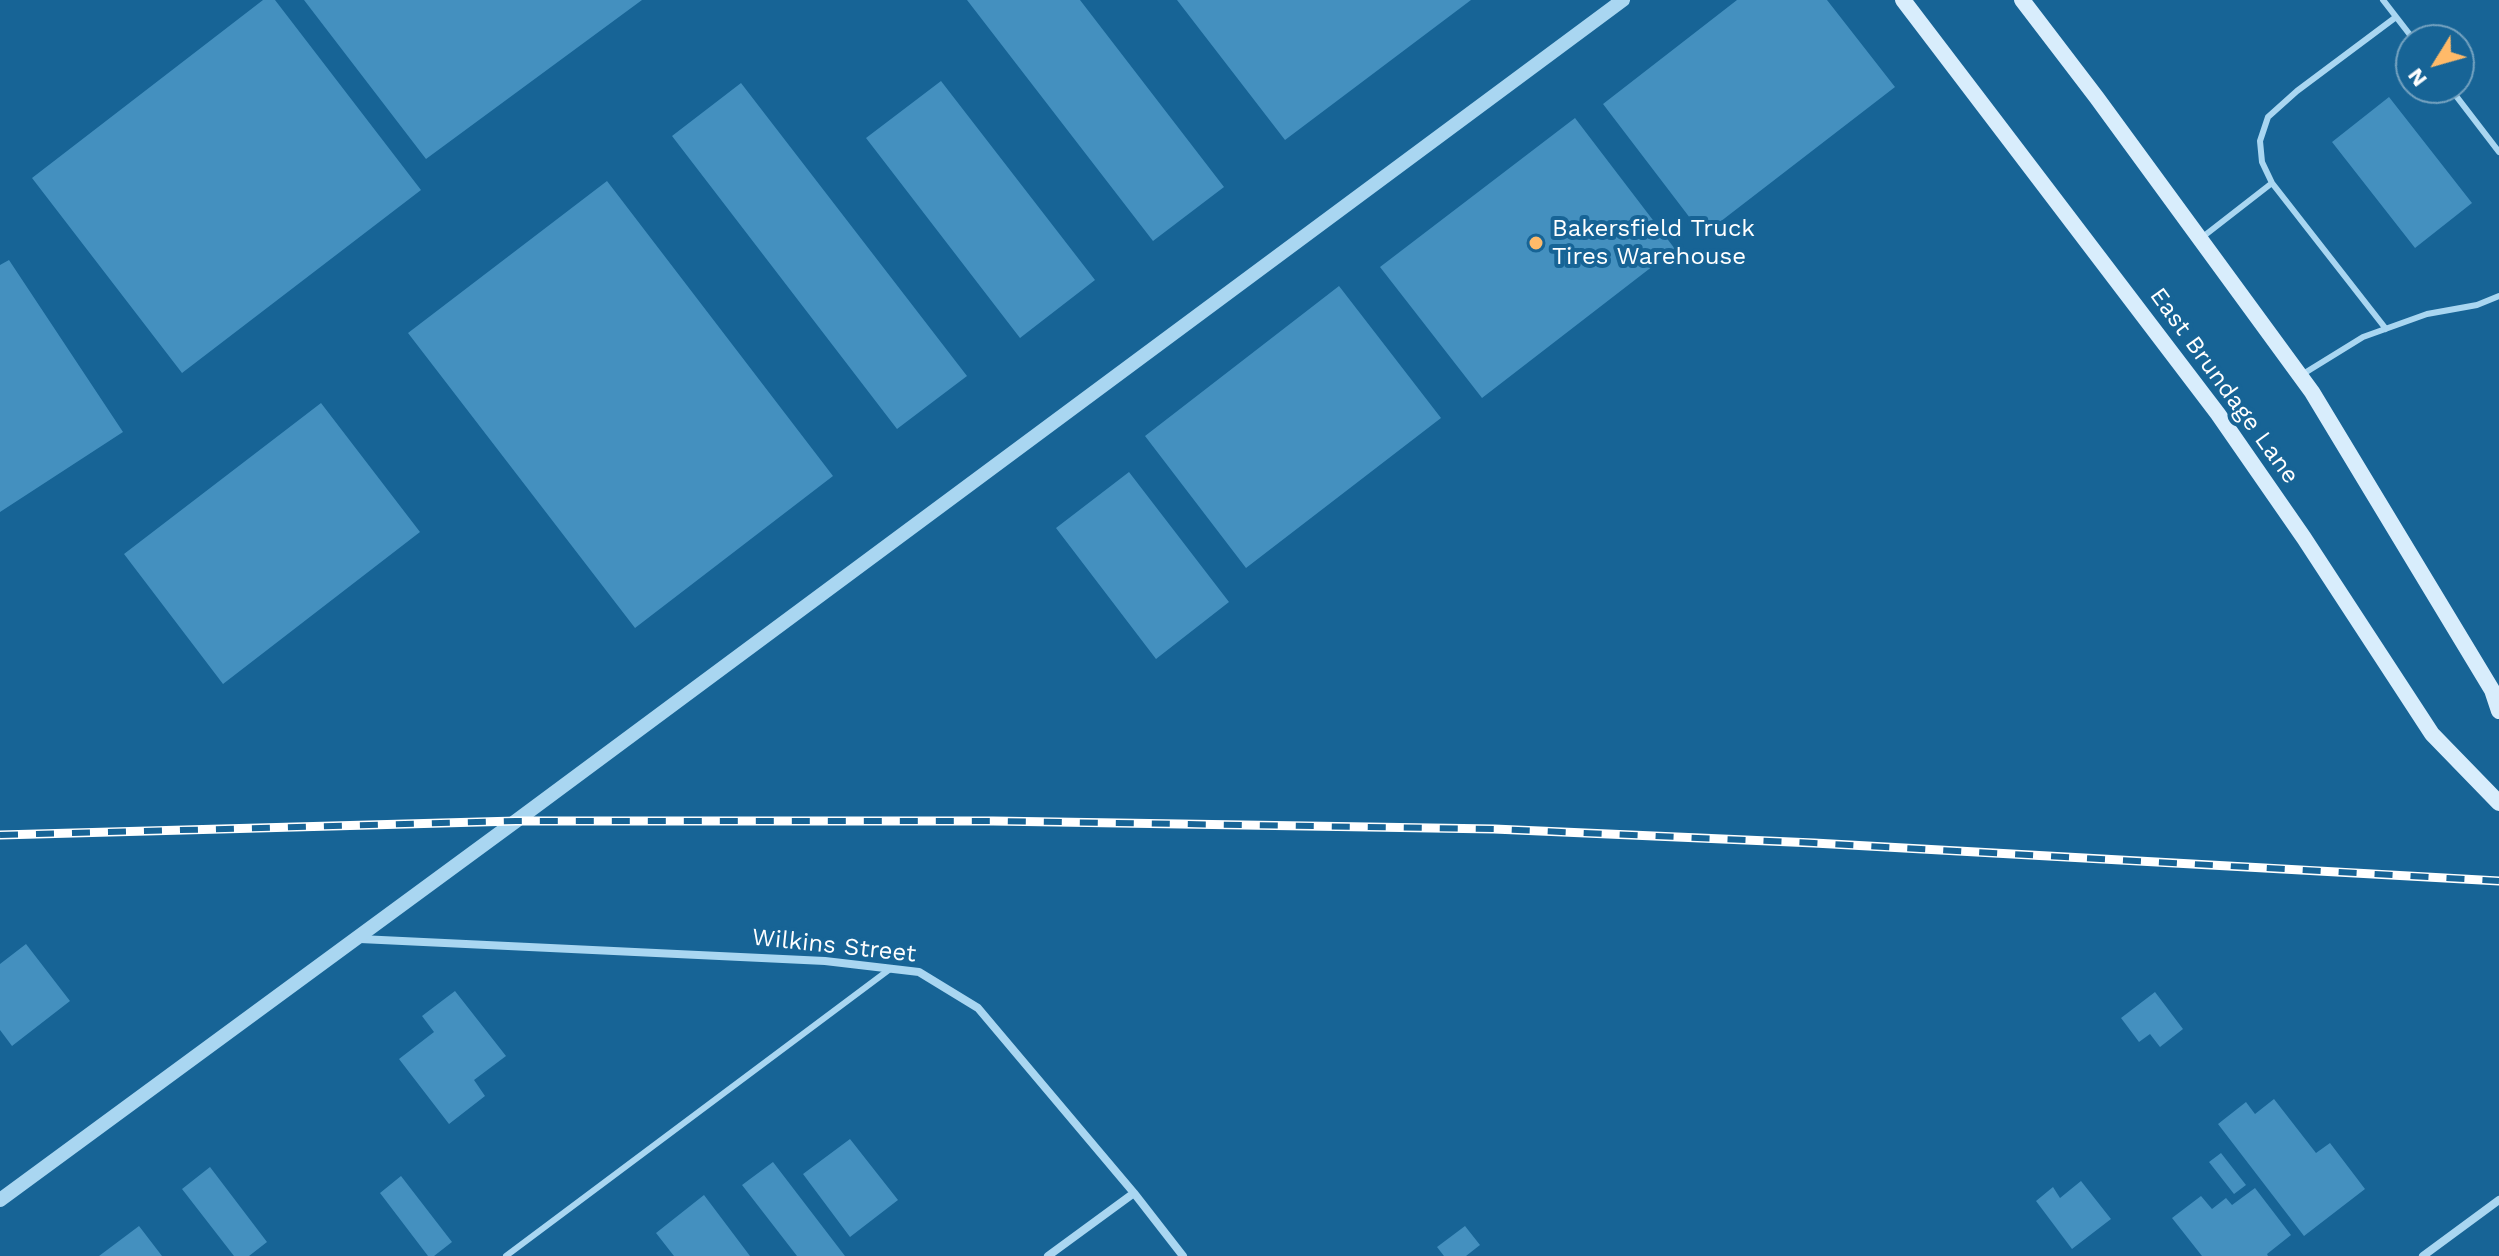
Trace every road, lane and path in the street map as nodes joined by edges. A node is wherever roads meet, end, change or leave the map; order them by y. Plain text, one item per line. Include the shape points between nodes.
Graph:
1 (1623, 0) edge
2 (1903, 0) edge
3 (2022, 0) edge
4 (2383, 0) edge
5 (2396, 17) junction
6 (2401, 24) edge
7 (2462, 104) edge
8 (2499, 152) edge
9 (2272, 183) junction
10 (2200, 239) junction
11 (2499, 296) edge
12 (2386, 329) junction
13 (2300, 375) junction
14 (2499, 711) edge
15 (2499, 803) edge
16 (356, 939) junction
17 (890, 969) junction
18 (1134, 1193) junction
19 (0, 1200) edge
20 (2499, 1200) edge
21 (506, 1256) edge
22 (1048, 1256) edge
23 (1183, 1256) edge
24 (2423, 1256) edge

1 - 16 street
2 - 15 main road, East Brundage Lane via 2218,414 2432,734
3 - 10 main road
4 - 5 lane
5 - 6 lane
5 - 9 lane via 2268,117 2260,141
7 - 8 lane
9 - 10 lane
9 - 12 lane
10 - 13 main road
11 - 12 lane
12 - 13 lane
13 - 14 main road via 2492,690
16 - 17 street, Wilkins Street via 825,961
16 - 19 street
17 - 18 street, Wilkins Street via 919,972 978,1008
17 - 21 lane
18 - 22 street
18 - 23 street, Wilkins Street
20 - 24 street

